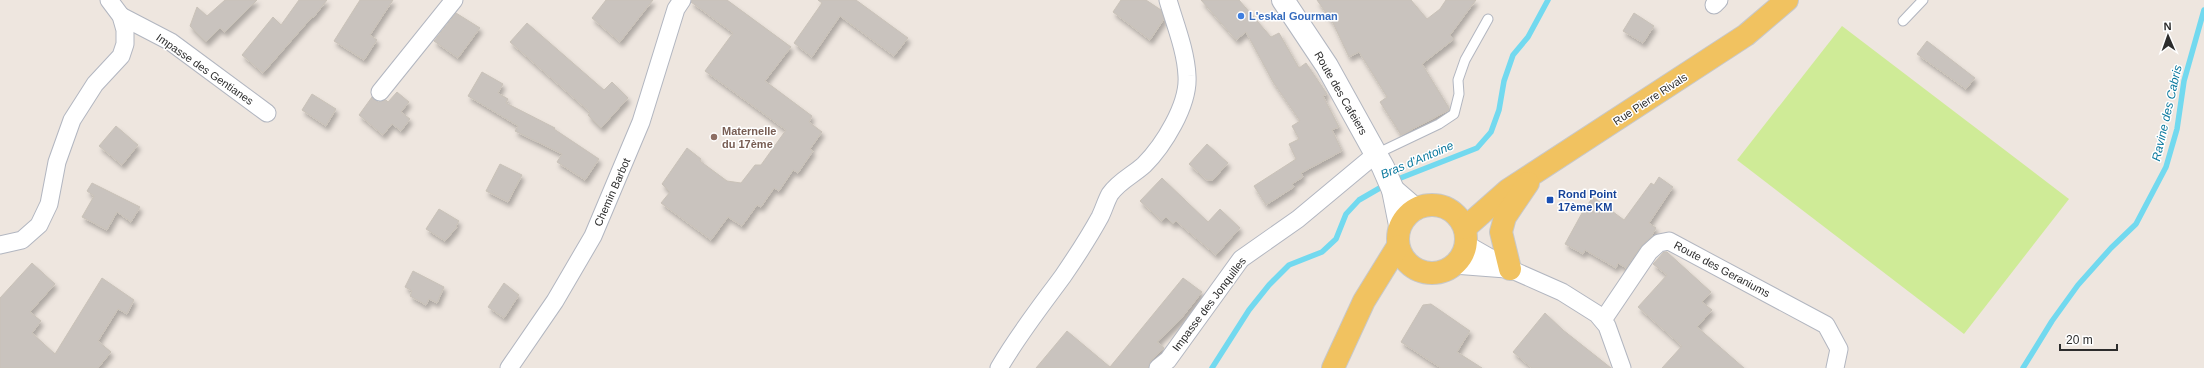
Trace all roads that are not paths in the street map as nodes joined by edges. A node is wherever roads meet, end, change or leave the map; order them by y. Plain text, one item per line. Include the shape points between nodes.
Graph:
1 (109, 0) edge
2 (454, 0) edge
3 (682, 0) edge
4 (1168, 0) edge
5 (1283, 0) edge
6 (1787, 0) edge
7 (1923, 0) edge
8 (121, 16) junction
9 (1488, 19) dead end
10 (1903, 21) dead end
11 (380, 92) dead end
12 (267, 113) dead end
13 (1379, 160) junction
14 (1536, 171) junction
15 (1393, 190) junction
16 (1508, 190) junction
17 (1415, 209) junction
18 (1450, 209) junction
19 (1399, 235) junction
20 (1465, 236) junction
21 (0, 245) edge
22 (1454, 265) junction
23 (1510, 269) junction
24 (1417, 270) junction
25 (1364, 301) junction
26 (1603, 320) junction
27 (509, 368) edge
28 (999, 368) edge
29 (1158, 368) edge
30 (1333, 368) edge
31 (1622, 368) edge
32 (1835, 368) edge

1 - 8 street
2 - 11 street
3 - 27 street, Chemin Barbot via 671,23 642,122 593,236 555,301
4 - 28 street via 1188,77 1185,96 1175,122 1143,166 1124,178 1111,193 1101,216 1063,276 1025,325
5 - 13 street, Route des Cafeiers via 1327,66
6 - 14 main road, Rue Pierre Rivals via 1746,35
7 - 10 lane
8 - 12 street, Impasse des Gentianes via 171,42
8 - 21 street via 125,30 120,56 95,84 72,120 56,162 45,215 31,234 22,240
9 - 13 lane via 1465,60 1458,80 1459,94 1454,114
13 - 15 street, Route des Cafeiers
13 - 29 street, Impasse des Jonquilles via 1241,259 1168,360
14 - 16 main road, Rue Pierre Rivals
14 - 23 main road via 1505,217 1501,232
15 - 17 street, Route des Cafeiers
15 - 19 street, Route des Cafeiers
16 - 18 main road, Rue Pierre Rivals
16 - 20 main road, Rue Pierre Rivals
17 - 18 main road via 1439,205
17 - 19 main road via 1406,216
18 - 20 main road via 1458,217
19 - 24 main road via 1402,256
19 - 25 main road
20 - 22 main road via 1464,252
20 - 23 street
22 - 23 street
22 - 24 main road via 1436,273
23 - 26 street via 1562,292 1582,303
24 - 25 main road via 1392,280
25 - 30 main road
26 - 31 street
26 - 32 street, Route des Geraniums via 1649,252 1659,243 1669,241 1826,326 1839,349

